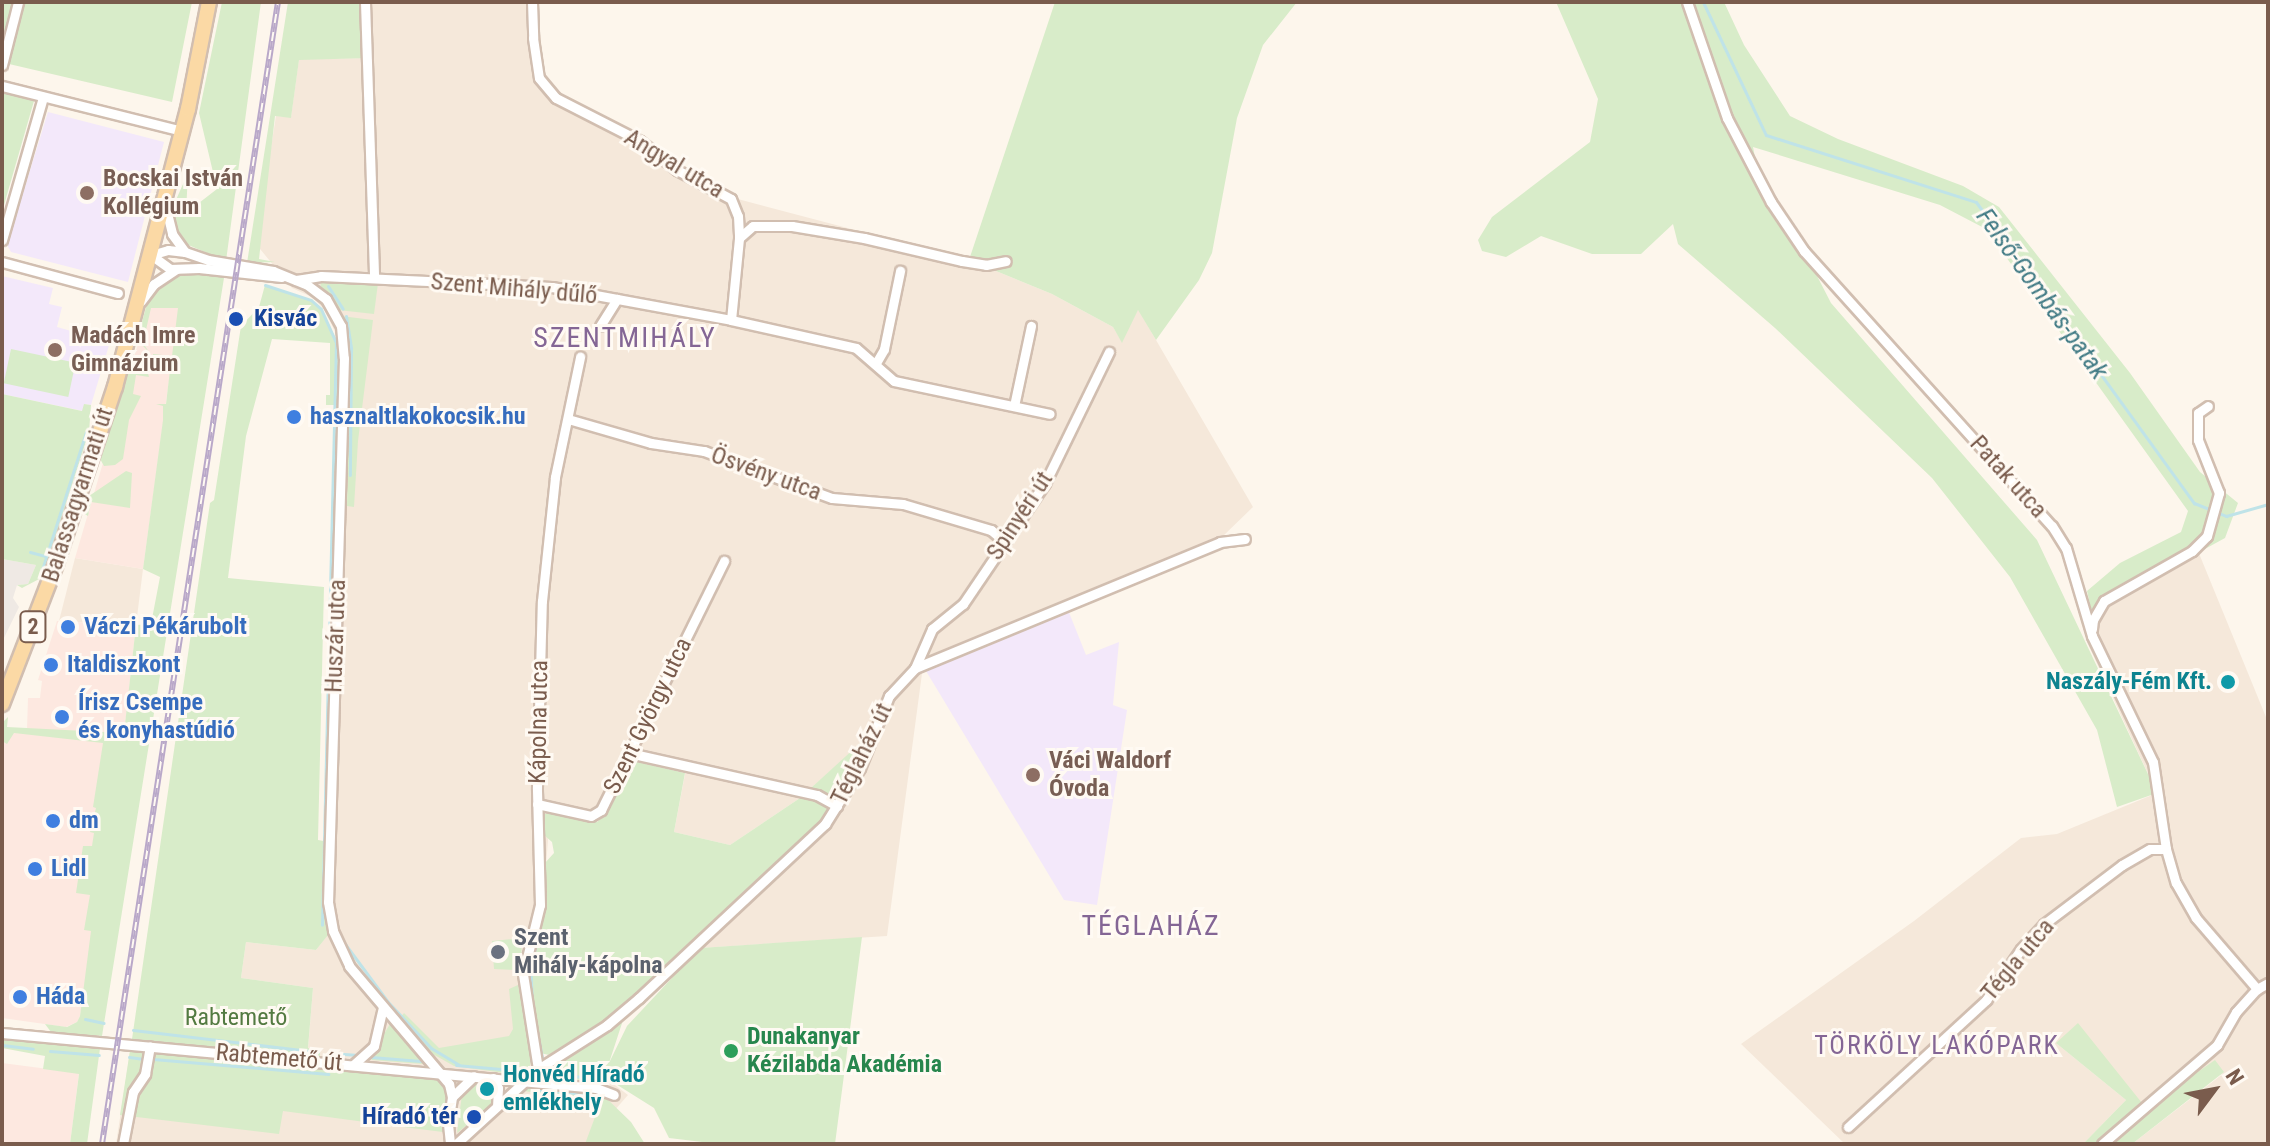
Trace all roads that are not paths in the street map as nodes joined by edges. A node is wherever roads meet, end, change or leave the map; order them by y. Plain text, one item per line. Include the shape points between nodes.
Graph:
1 (18, 2) edge
2 (209, 2) edge
3 (365, 2) edge
4 (532, 2) edge
5 (1687, 2) edge
6 (2, 65) edge
7 (2, 86) edge
8 (43, 97) junction
9 (183, 131) junction
10 (165, 202) junction
11 (739, 238) junction
12 (2, 240) edge
13 (185, 252) junction
14 (151, 255) junction
15 (1006, 261) dead end
16 (2, 262) edge
17 (176, 269) junction
18 (900, 271) dead end
19 (291, 278) junction
20 (374, 278) junction
21 (118, 293) dead end
22 (617, 299) junction
23 (137, 307) junction
24 (731, 320) junction
25 (600, 326) dead end
26 (1031, 326) dead end
27 (1109, 352) dead end
28 (580, 357) dead end
29 (876, 363) junction
30 (1014, 406) junction
31 (2208, 406) dead end
32 (1050, 414) dead end
33 (568, 419) junction
34 (1245, 539) dead end
35 (1001, 547) junction
36 (724, 561) dead end
37 (2092, 636) junction
38 (915, 668) junction
39 (2, 704) edge
40 (629, 753) junction
41 (537, 804) junction
42 (837, 806) junction
43 (2166, 849) junction
44 (2268, 983) edge
45 (2257, 989) junction
46 (383, 1008) junction
47 (2, 1033) edge
48 (150, 1046) junction
49 (353, 1065) junction
50 (538, 1069) junction
51 (441, 1073) junction
52 (474, 1076) junction
53 (493, 1078) junction
54 (525, 1081) junction
55 (614, 1095) dead end
56 (452, 1097) junction
57 (496, 1109) junction
58 (1848, 1127) dead end
59 (123, 1144) edge
60 (453, 1144) edge
61 (2102, 1144) edge

1 - 6 street
2 - 9 main road, Balassagyarmati út / 2
3 - 20 street
4 - 11 street, Angyal utca via 539,78 556,98 640,141 677,170 731,199
5 - 37 street, Patak utca via 1727,118 1771,202 1830,283 2052,526 2066,548
7 - 8 street
8 - 9 street
8 - 12 street
9 - 10 main road, Balassagyarmati út / 2
10 - 13 street via 172,234
10 - 14 main road, Balassagyarmati út / 2
11 - 15 street via 753,226 792,226 986,265
11 - 24 street
13 - 14 street, Huszár utca
13 - 19 street, Huszár utca
14 - 17 street
14 - 23 main road, Balassagyarmati út / 2
16 - 21 street
17 - 19 street
17 - 23 street via 154,284
18 - 29 street via 884,349
19 - 20 street, Szent Mihály dűlő
19 - 46 street, Huszár utca via 326,299 344,338 328,902 340,948
20 - 22 street, Szent Mihály dűlő via 552,287
22 - 24 street, Szent Mihály dűlő
22 - 25 street
23 - 39 main road, Balassagyarmati út / 2 via 56,564
24 - 29 street, Szent Mihály dűlő via 856,348
26 - 30 street
27 - 35 street, Spinyéri út via 1045,483
28 - 33 street, Kápolna utca
29 - 30 street, Szent Mihály dűlő via 894,381
30 - 32 street, Szent Mihály dűlő
31 - 37 street via 2198,413 2198,440 2219,493 2207,536 2192,551 2104,601 2093,620
33 - 35 street, Ösvény utca via 651,443 704,451 832,498 903,504 991,530
33 - 41 street, Kápolna utca via 555,477 542,601
34 - 38 street, Téglaház út via 1220,542
35 - 38 street, Spinyéri út via 963,604 932,629
36 - 40 street, Szent György utca
37 - 43 street, Patak utca via 2153,762
38 - 42 street, Téglaház út via 889,696 860,768
40 - 41 street, Szent György utca via 598,813
40 - 42 street via 817,795
41 - 50 street, Kápolna utca via 540,905 523,974
42 - 50 street, Téglaház út via 825,824 639,998
43 - 45 street, Patak utca via 2187,904
43 - 58 street, Tégla utca via 2150,849 2122,865 2044,924 1986,1000
44 - 45 street
45 - 61 street via 2217,1045
46 - 49 street via 374,1046
46 - 51 street, Huszár utca
47 - 48 street, Rabtemető út
48 - 49 street, Rabtemető út
48 - 59 street via 145,1074 133,1092
49 - 51 street, Rabtemető út
50 - 54 street
51 - 52 street
51 - 56 street
52 - 53 street
52 - 56 street
53 - 54 street
53 - 57 street via 499,1097
54 - 55 street via 596,1088
54 - 57 street
56 - 60 street via 448,1124
57 - 60 street

